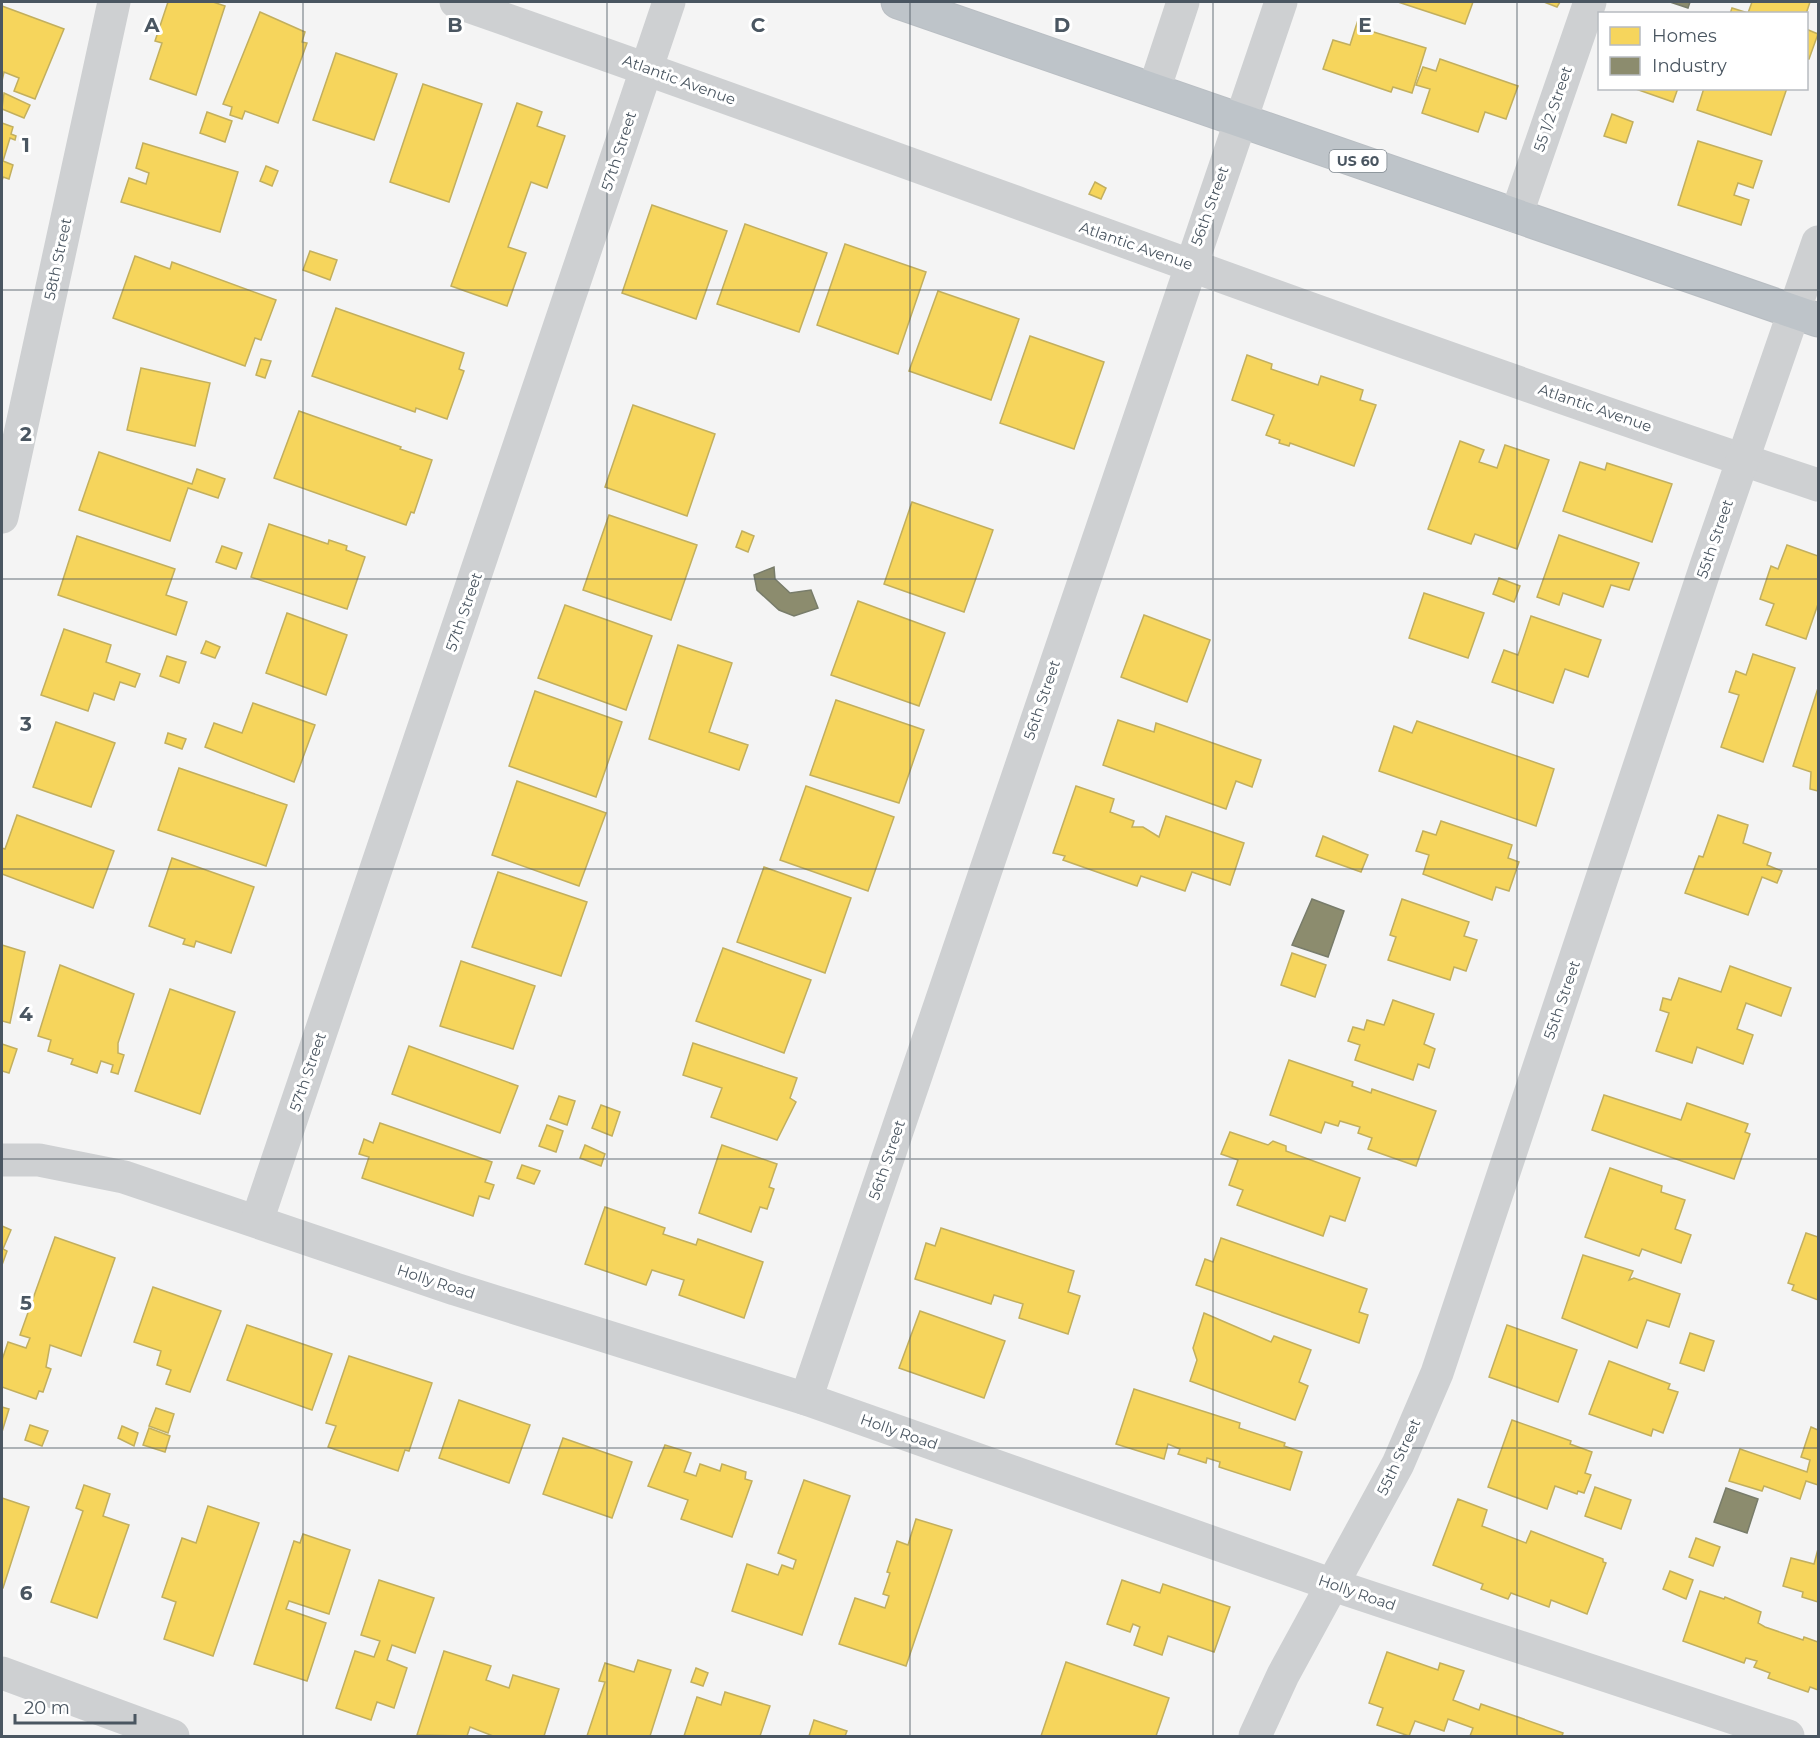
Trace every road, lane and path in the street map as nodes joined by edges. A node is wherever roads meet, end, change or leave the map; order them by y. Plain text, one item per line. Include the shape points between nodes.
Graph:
1 (114, 2) edge
2 (456, 2) edge
3 (669, 2) edge
4 (898, 2) edge
5 (1183, 2) edge
6 (1281, 2) edge
7 (1590, 2) edge
8 (647, 68) junction
9 (1154, 90) junction
10 (1240, 120) junction
11 (1516, 216) junction
12 (1818, 242) edge
13 (1189, 265) junction
14 (1806, 316) edge
15 (1743, 460) junction
16 (1818, 485) edge
17 (2, 517) edge
18 (2, 1160) edge
19 (257, 1221) junction
20 (806, 1399) junction
21 (1333, 1585) junction
22 (2, 1673) edge
23 (173, 1737) edge
24 (1255, 1737) edge
25 (1788, 1737) edge

1 - 17 street, 58th Street
2 - 8 street, Atlantic Avenue
3 - 8 street, 57th Street
4 - 9 highway, US 60
5 - 9 street
6 - 10 street, 56th Street
7 - 11 street, 55 1/2 Street
8 - 13 street, Atlantic Avenue
8 - 19 street, 57th Street
9 - 10 highway, US 60
10 - 11 highway, US 60
10 - 13 street, 56th Street
11 - 14 highway, US 60
12 - 14 street, 55th Street
13 - 15 street, Atlantic Avenue
13 - 20 street, 56th Street
14 - 15 street, 55th Street
15 - 16 street, Atlantic Avenue
15 - 21 street, 55th Street via 1437,1373 1398,1464
18 - 19 street, Holly Road via 39,1160 124,1178
19 - 20 street, Holly Road via 455,1289
20 - 21 street, Holly Road
21 - 24 street, 55th Street via 1283,1675
21 - 25 street, Holly Road
22 - 23 street

